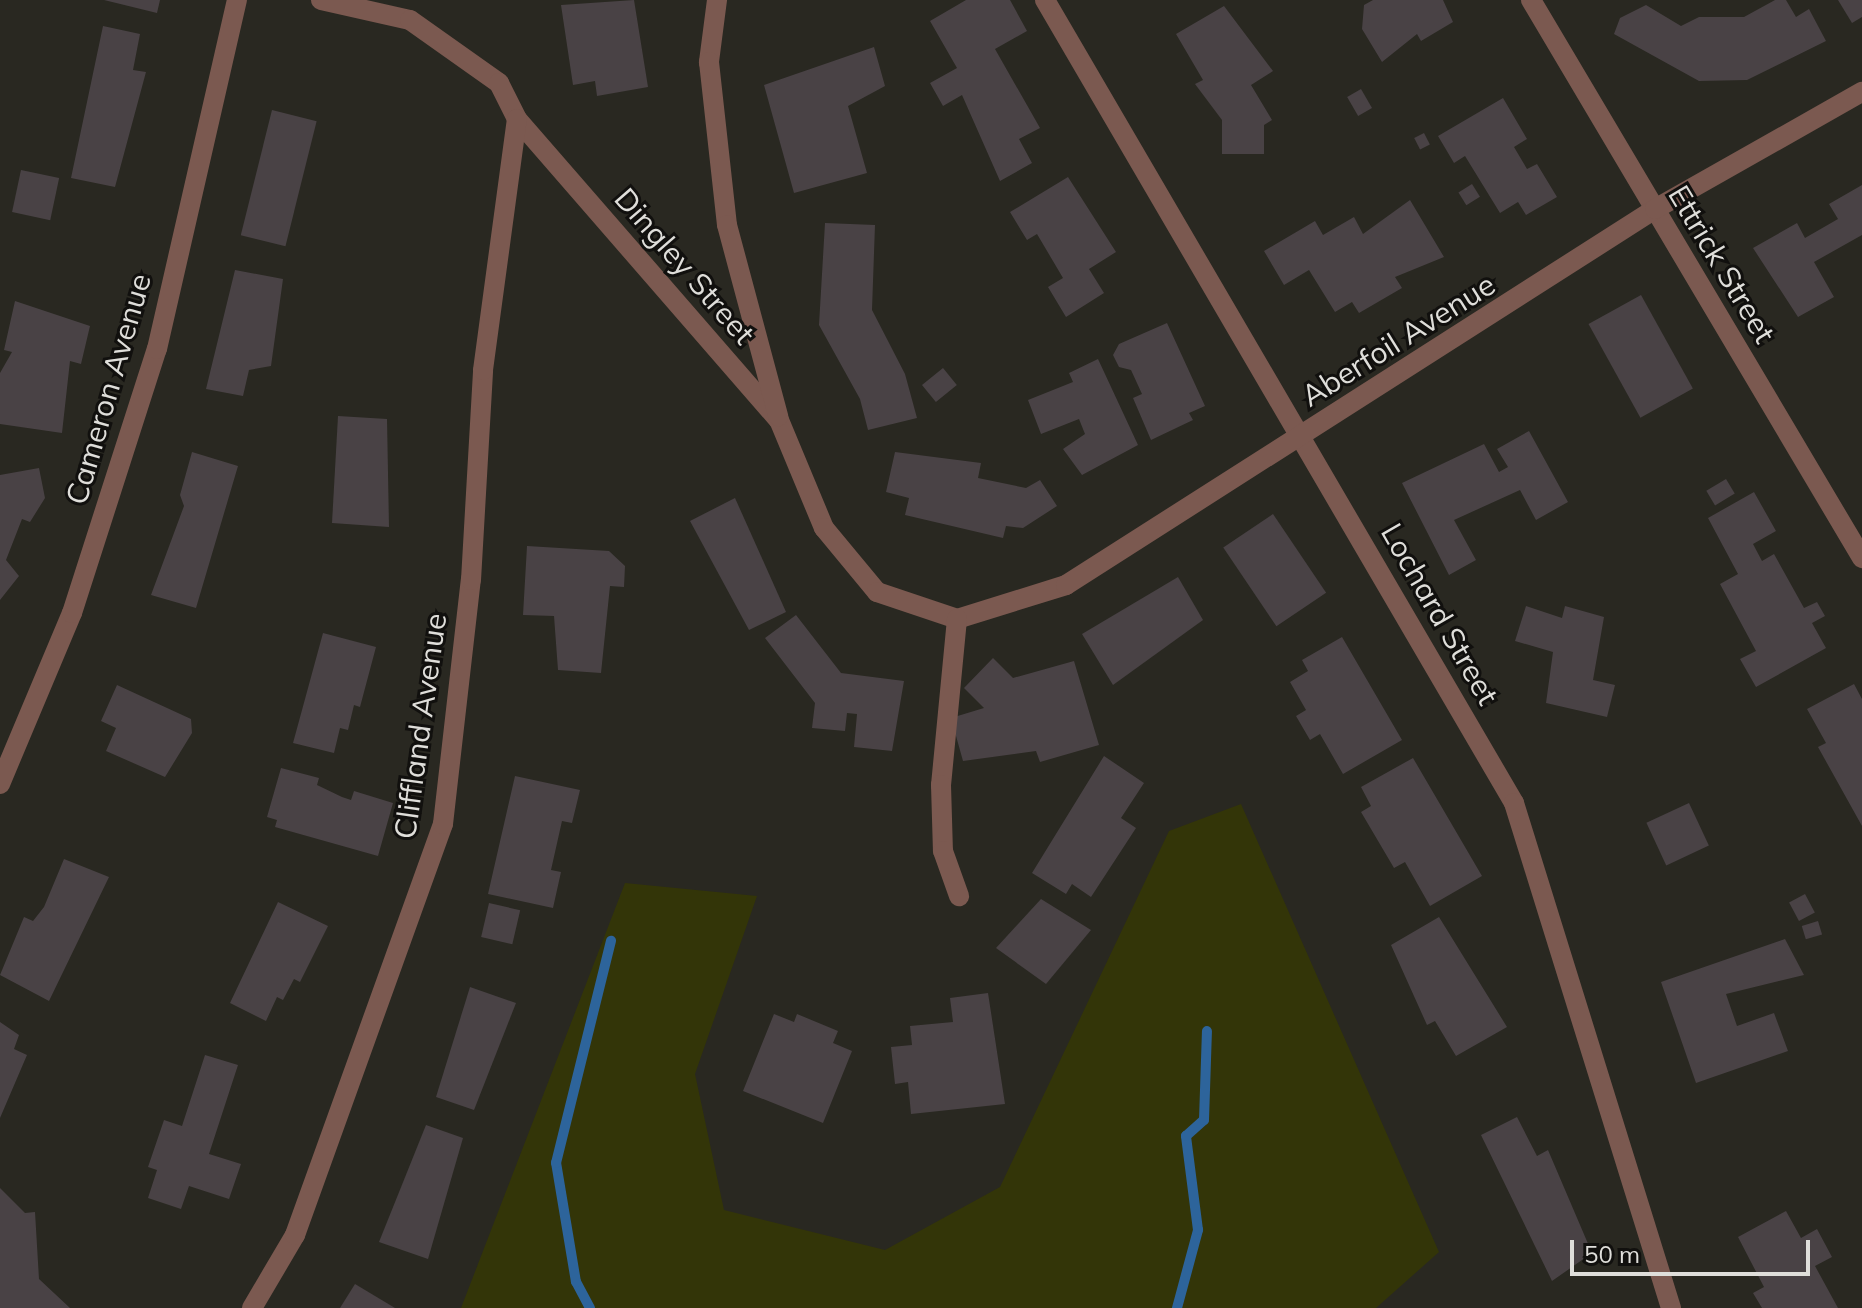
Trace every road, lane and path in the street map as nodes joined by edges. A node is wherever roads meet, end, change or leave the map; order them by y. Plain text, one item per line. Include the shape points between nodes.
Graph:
1 (237, 0) edge
2 (321, 0) edge
3 (717, 0) edge
4 (1045, 0) edge
5 (1531, 0) edge
6 (1862, 92) edge
7 (517, 119) junction
8 (1655, 209) junction
9 (779, 420) junction
10 (1303, 435) junction
11 (1862, 558) edge
12 (957, 619) junction
13 (0, 784) edge
14 (959, 896) dead end
15 (252, 1308) edge
16 (1671, 1308) edge

1 - 13 street, Cameron Avenue via 157,349 72,613
2 - 7 street, Dingley Street via 410,20 499,83
3 - 9 street via 709,62 727,225
4 - 10 street, Lochard Street
5 - 8 street, Ettrick Street
6 - 8 street, Aberfoil Avenue
7 - 9 street, Dingley Street
7 - 15 street, Cliffland Avenue via 483,370 471,580 443,824 295,1235
8 - 10 street, Aberfoil Avenue
8 - 11 street, Ettrick Street
9 - 12 street, Dingley Street via 824,528 877,592
10 - 12 street, Aberfoil Avenue via 1066,585
10 - 16 street, Lochard Street via 1514,803
12 - 14 street via 941,785 943,851

